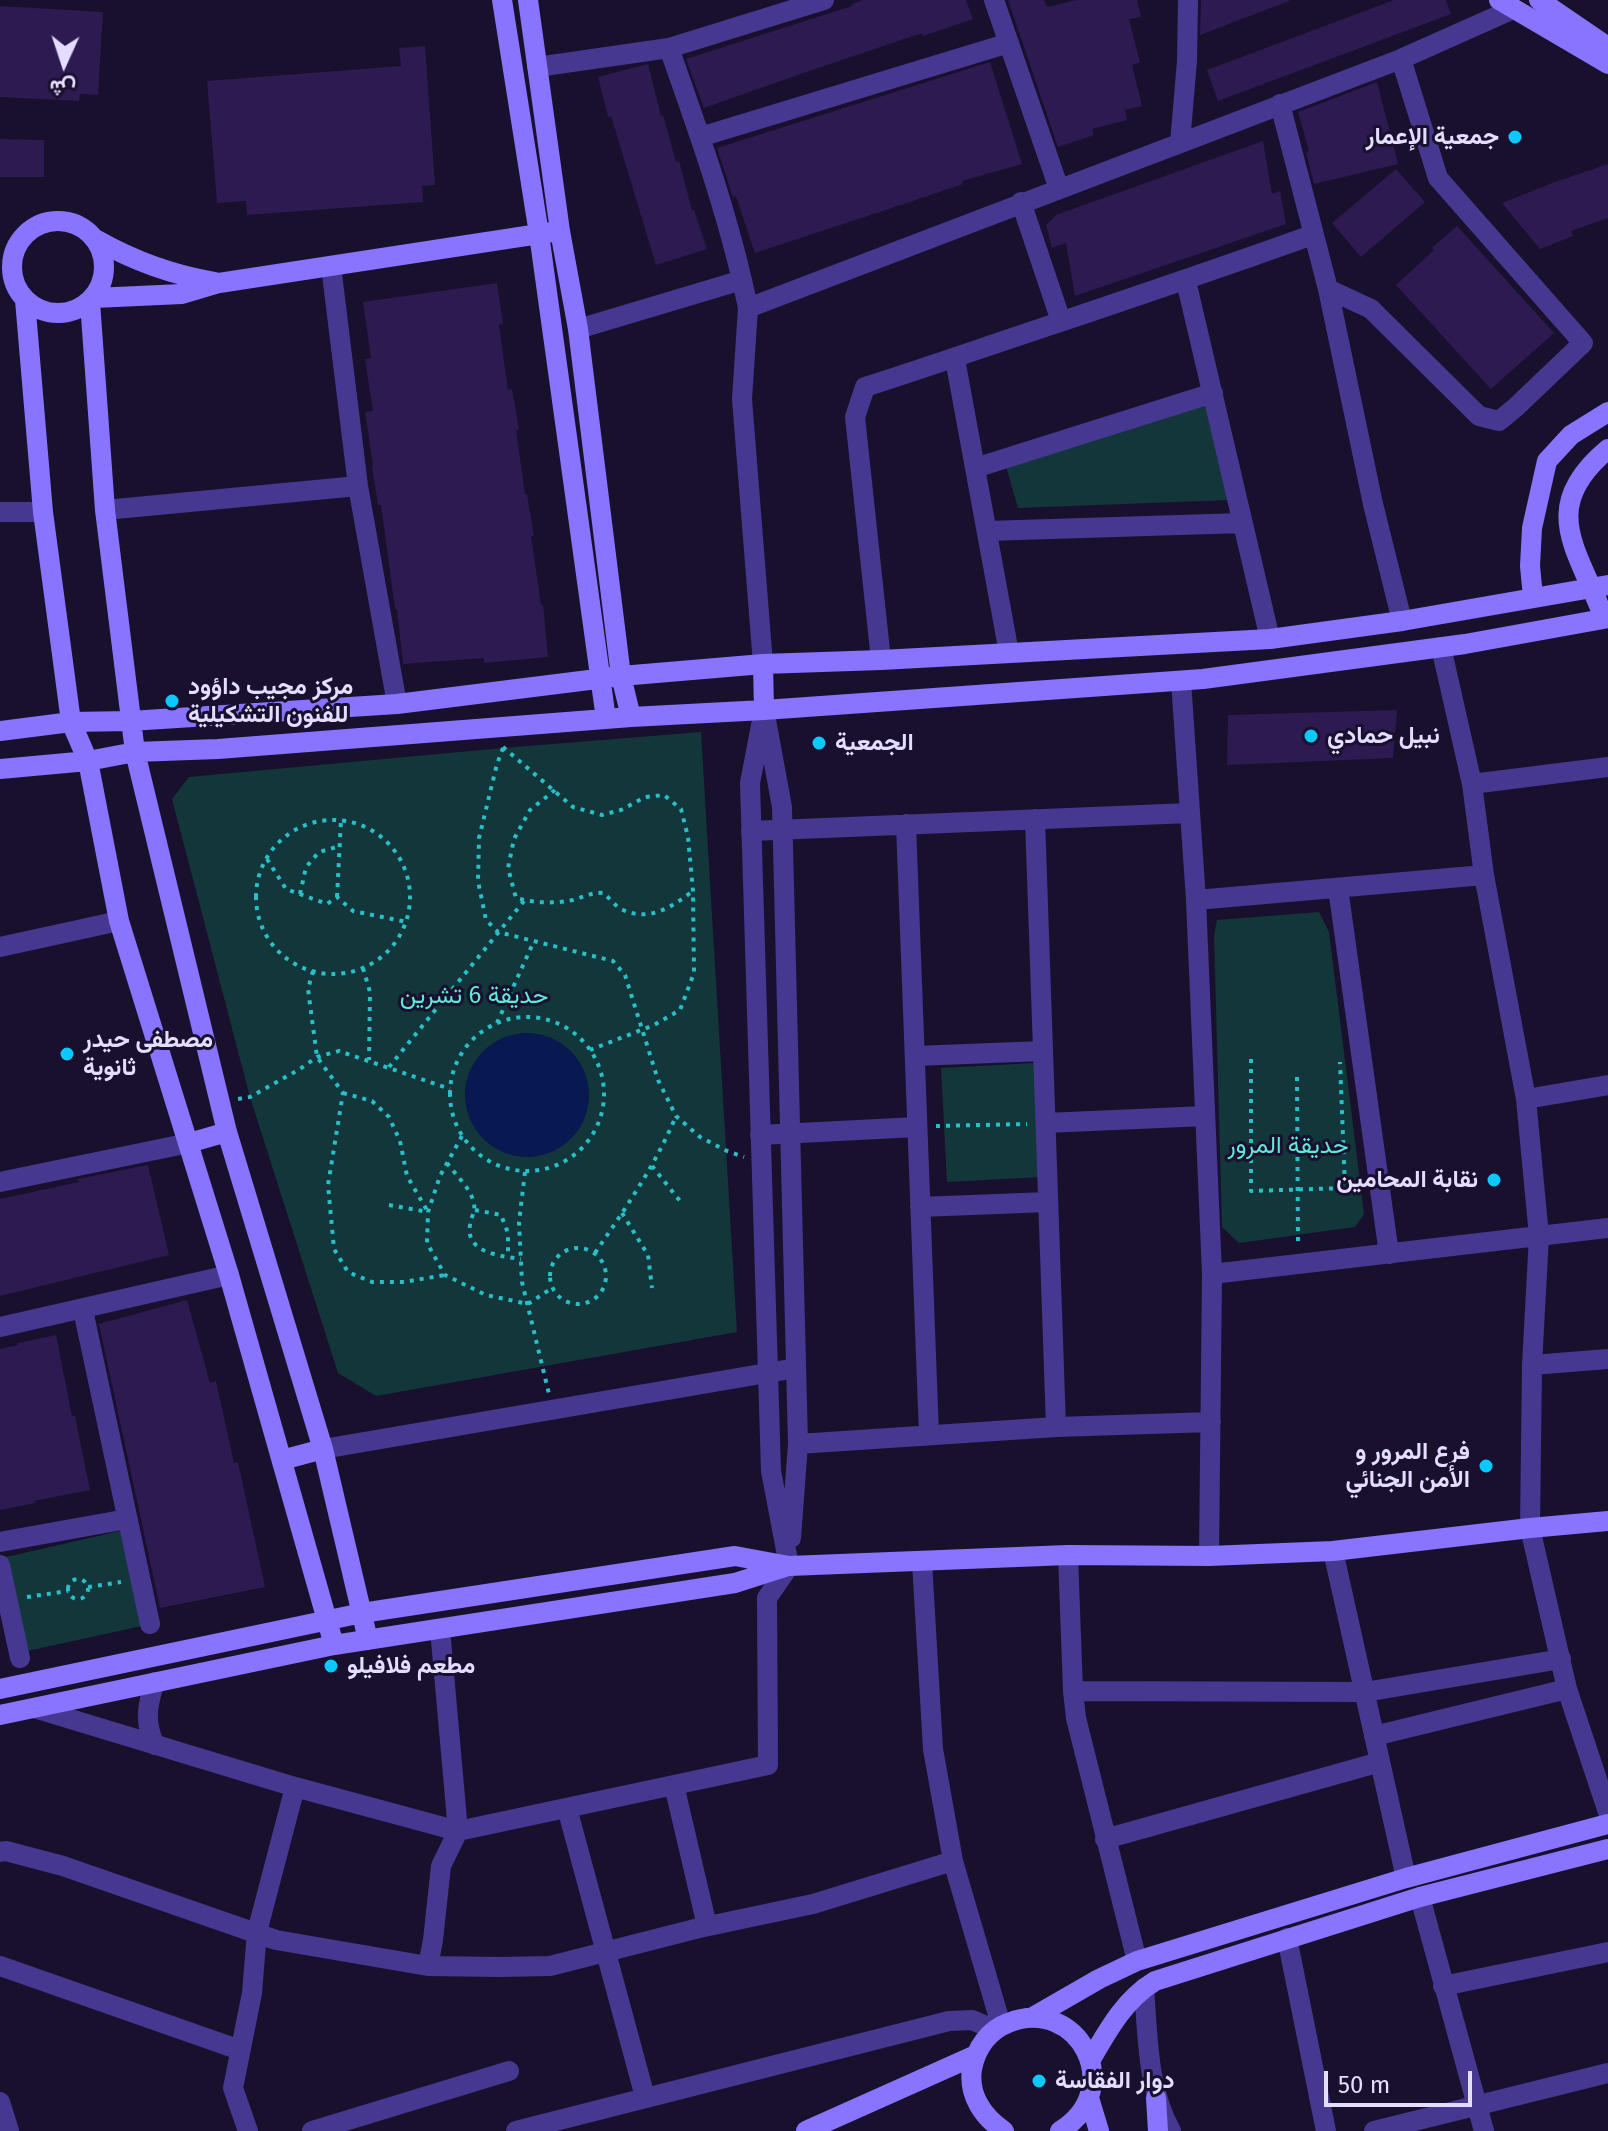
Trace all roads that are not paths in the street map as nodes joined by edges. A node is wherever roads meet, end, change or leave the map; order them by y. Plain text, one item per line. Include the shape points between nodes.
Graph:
1 (502, 0) edge
2 (528, 0) edge
3 (824, 0) edge
4 (994, 0) edge
5 (1188, 0) edge
6 (1539, 0) edge
7 (1506, 4) edge
8 (1009, 43) junction
9 (1608, 47) edge
10 (669, 48) junction
11 (1401, 59) junction
12 (1608, 64) edge
13 (537, 67) junction
14 (1280, 104) junction
15 (700, 137) junction
16 (1180, 143) junction
17 (1059, 189) junction
18 (1021, 202) junction
19 (560, 231) junction
20 (539, 234) junction
21 (1312, 235) junction
22 (97, 240) junction
23 (9, 244) edge
24 (331, 266) junction
25 (742, 280) junction
26 (1186, 281) junction
27 (219, 283) junction
28 (1328, 289) junction
29 (14, 292) edge
30 (92, 300) junction
31 (748, 308) junction
32 (1061, 321) junction
33 (578, 329) junction
34 (955, 359) junction
35 (1213, 393) junction
36 (1608, 412) edge
37 (1608, 449) edge
38 (975, 468) junction
39 (358, 486) junction
40 (105, 510) junction
41 (0, 512) edge
42 (43, 512) junction
43 (1243, 523) junction
44 (987, 531) junction
45 (1600, 586) edge
46 (1533, 597) junction
47 (1606, 618) edge
48 (1402, 621) junction
49 (1270, 639) junction
50 (1441, 647) junction
51 (1009, 653) junction
52 (881, 660) junction
53 (763, 664) junction
54 (611, 678) junction
55 (1181, 681) junction
56 (397, 704) junction
57 (764, 710) junction
58 (631, 717) junction
59 (606, 719) junction
60 (130, 721) junction
61 (71, 722) junction
62 (0, 731) edge
63 (135, 752) junction
64 (88, 761) junction
65 (1608, 767) edge
66 (0, 769) edge
67 (1472, 784) junction
68 (1190, 813) junction
69 (1035, 819) junction
70 (906, 824) junction
71 (783, 829) junction
72 (751, 831) junction
73 (1484, 875) junction
74 (1338, 888) junction
75 (1196, 900) junction
76 (119, 921) junction
77 (0, 947) edge
78 (1043, 1051) junction
79 (915, 1056) junction
80 (1608, 1085) edge
81 (1526, 1099) junction
82 (1205, 1116) junction
83 (1046, 1123) junction
84 (917, 1127) junction
85 (227, 1132) junction
86 (790, 1133) junction
87 (760, 1135) junction
88 (189, 1143) junction
89 (0, 1182) edge
90 (1048, 1202) junction
91 (920, 1207) junction
92 (1608, 1228) edge
93 (1539, 1236) junction
94 (1389, 1254) junction
95 (1212, 1274) junction
96 (229, 1275) junction
97 (83, 1310) junction
98 (0, 1327) edge
99 (1608, 1359) edge
100 (1532, 1365) junction
101 (796, 1368) junction
102 (768, 1373) junction
103 (1211, 1422) junction
104 (1056, 1427) junction
105 (929, 1435) junction
106 (798, 1444) junction
107 (323, 1449) junction
108 (282, 1460) junction
109 (127, 1519) junction
110 (1608, 1521) edge
111 (1530, 1528) junction
112 (0, 1542) edge
113 (1333, 1551) junction
114 (1068, 1555) junction
115 (1209, 1556) junction
116 (922, 1562) junction
117 (0, 1565) edge
118 (789, 1566) junction
119 (362, 1613) junction
120 (327, 1620) junction
121 (150, 1624) dead end
122 (440, 1629) junction
123 (368, 1640) junction
124 (334, 1645) junction
125 (20, 1658) dead end
126 (1561, 1659) junction
127 (155, 1682) junction
128 (0, 1689) edge
129 (1567, 1689) junction
130 (1073, 1691) junction
131 (1365, 1692) junction
132 (34, 1708) junction
133 (0, 1715) edge
134 (1374, 1736) junction
135 (155, 1745) junction
136 (1380, 1762) junction
137 (674, 1785) junction
138 (295, 1787) junction
139 (567, 1808) junction
140 (1608, 1812) edge
141 (1608, 1824) edge
142 (458, 1831) junction
143 (1105, 1839) junction
144 (1608, 1849) edge
145 (0, 1852) edge
146 (953, 1861) junction
147 (1406, 1878) junction
148 (1420, 1897) junction
149 (707, 1926) junction
150 (257, 1932) junction
151 (1287, 1938) junction
152 (607, 1952) junction
153 (1608, 1952) edge
154 (1137, 1961) junction
155 (0, 1966) edge
156 (428, 1966) junction
157 (1443, 1986) junction
158 (1144, 1988) junction
159 (1033, 2017) junction
160 (998, 2028) junction
161 (240, 2050) junction
162 (976, 2055) junction
163 (1090, 2061) junction
164 (509, 2071) dead end
165 (1608, 2073) edge
166 (645, 2097) junction
167 (1089, 2098) junction
168 (1156, 2098) junction
169 (0, 2102) edge
170 (1477, 2106) junction
171 (9, 2131) edge
172 (248, 2131) edge
173 (312, 2131) edge
174 (516, 2131) edge
175 (806, 2131) edge
176 (1002, 2131) edge
177 (1060, 2131) edge
178 (1099, 2131) edge
179 (1158, 2131) edge
180 (1171, 2131) edge
181 (1326, 2131) edge
182 (1374, 2131) edge
183 (1484, 2131) edge

1 - 20 main road
2 - 13 main road
3 - 10 street
4 - 8 street
5 - 16 street
6 - 9 main road
7 - 11 street
7 - 12 main road
8 - 15 street
8 - 17 street
10 - 13 street
10 - 15 street
11 - 14 street
11 - 28 street via 1438,178 1583,343 1499,421 1479,416 1371,309
13 - 19 main road
14 - 16 street
14 - 21 street
15 - 25 street
16 - 17 street
17 - 18 street
18 - 31 street
18 - 32 street
19 - 20 main road
19 - 33 main road
20 - 24 main road
20 - 54 main road
21 - 26 street
21 - 28 street
22 - 23 main road via 72,222 56,221
22 - 27 main road via 155,267
22 - 30 main road via 105,270
23 - 29 main road
24 - 27 main road
24 - 39 street
25 - 31 street
25 - 33 street
26 - 32 street
26 - 35 street
27 - 30 main road via 182,294
28 - 48 street
29 - 30 main road via 50,313 78,310
29 - 42 main road
30 - 40 main road
31 - 53 street via 742,399
32 - 34 street
33 - 54 main road
34 - 38 street
34 - 52 street via 865,387 855,417
35 - 38 street
35 - 43 street
36 - 46 main road via 1571,435 1547,461 1532,528
37 - 45 main road via 1574,487 1567,511 1571,541
38 - 44 street
39 - 40 street
39 - 56 street
40 - 60 main road
41 - 42 street
42 - 61 main road
43 - 44 street
43 - 49 street
44 - 51 street
45 - 46 main road
45 - 47 main road
46 - 48 main road
47 - 50 main road
48 - 49 main road
49 - 51 main road
50 - 55 main road
50 - 67 street
51 - 52 main road
52 - 53 main road
53 - 54 main road
53 - 57 main road
54 - 56 main road
54 - 58 main road
54 - 59 main road
55 - 57 main road
55 - 68 street
56 - 60 main road
57 - 58 main road
57 - 71 street
57 - 72 street via 750,783
58 - 59 main road
59 - 63 main road via 504,737
60 - 61 main road
60 - 63 main road
61 - 62 main road
61 - 64 main road
63 - 64 main road
63 - 85 main road
64 - 66 main road
64 - 76 main road
65 - 67 street
67 - 73 street
68 - 69 street
68 - 75 street
69 - 70 street
69 - 78 street
70 - 71 street
70 - 79 street
71 - 72 street
71 - 86 street
72 - 87 street
73 - 74 street
73 - 81 street
74 - 75 street
74 - 94 street
75 - 82 street
76 - 77 street
76 - 88 main road
78 - 79 street
78 - 83 street
79 - 84 street
80 - 81 street
81 - 93 street
82 - 83 street
82 - 95 street
83 - 90 street
84 - 86 street
84 - 91 street
85 - 88 main road
85 - 107 main road
86 - 87 street
86 - 101 street
87 - 102 street
88 - 89 street
88 - 96 main road
90 - 91 street
90 - 104 street
91 - 105 street
92 - 93 street
93 - 94 street
93 - 100 street
94 - 95 street
95 - 103 street
96 - 97 street
96 - 108 main road
97 - 98 street
97 - 109 street
99 - 100 street
100 - 111 street
101 - 102 street
101 - 106 street
102 - 107 street
102 - 118 street via 771,1471
103 - 104 street
103 - 115 street
104 - 105 street
105 - 106 street
106 - 118 street
107 - 108 main road
107 - 119 main road
108 - 120 main road
109 - 112 street
109 - 121 street
110 - 111 main road
111 - 113 main road
111 - 126 street
113 - 115 main road
113 - 131 street
114 - 115 main road
114 - 116 main road
114 - 130 street
116 - 118 main road
116 - 146 street via 933,1749
117 - 125 street
118 - 119 main road via 735,1556
118 - 122 main road via 735,1583
118 - 137 street via 767,1598 768,1765
119 - 120 main road
119 - 123 main road
120 - 124 main road
120 - 128 main road
122 - 123 main road
122 - 142 street
123 - 124 main road
124 - 127 main road
126 - 129 street
126 - 131 street
127 - 132 main road
127 - 135 street via 147,1716
129 - 134 street
129 - 140 street
130 - 131 street
130 - 143 street
131 - 134 street
132 - 133 main road
132 - 135 street
134 - 136 street
135 - 138 street
136 - 143 street
136 - 147 street
137 - 139 street
137 - 149 street
138 - 142 street
138 - 150 street
139 - 142 street
139 - 152 street
141 - 147 main road
142 - 156 street via 441,1866
143 - 154 street
144 - 148 main road
145 - 150 street via 63,1866
146 - 149 street via 813,1904
146 - 160 street
147 - 154 main road
148 - 151 main road
148 - 157 street
149 - 152 street
150 - 156 street via 276,1940
150 - 161 street
151 - 158 main road
151 - 181 street
152 - 156 street via 550,1966
152 - 166 street
153 - 157 street
154 - 159 main road
155 - 161 street
157 - 170 street
158 - 163 main road via 1124,2007
158 - 168 street
159 - 160 main road
159 - 163 main road via 1069,2029
160 - 162 main road
160 - 166 street via 972,2020 949,2021
161 - 172 street via 233,2088
162 - 175 main road
162 - 176 main road via 972,2089 978,2106
163 - 167 main road
164 - 173 street
165 - 170 street
166 - 174 street
167 - 177 main road
167 - 178 main road
168 - 179 main road
168 - 180 street
169 - 171 street
170 - 182 street
170 - 183 street

